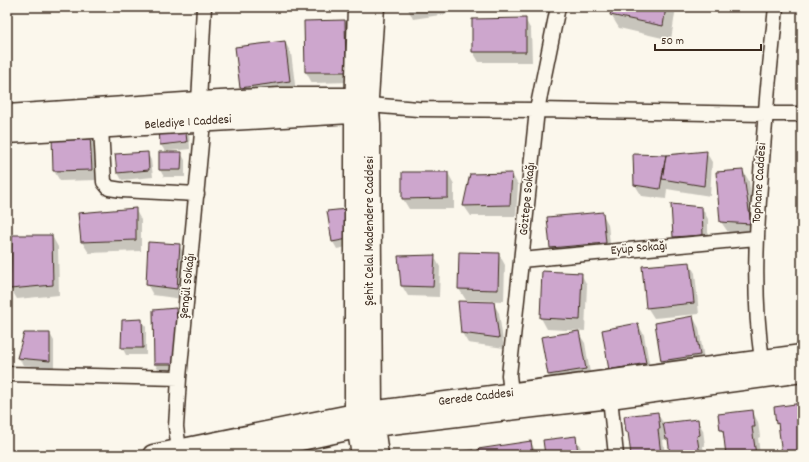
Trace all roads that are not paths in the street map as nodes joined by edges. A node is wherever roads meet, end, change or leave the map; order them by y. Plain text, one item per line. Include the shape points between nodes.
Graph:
1 (204, 7) edge
2 (358, 7) edge
3 (374, 7) edge
4 (558, 7) edge
5 (776, 7) edge
6 (199, 102) junction
7 (363, 105) junction
8 (537, 110) junction
9 (765, 114) junction
10 (802, 114) edge
11 (7, 115) edge
12 (203, 122) junction
13 (101, 128) junction
14 (7, 134) edge
15 (197, 194) junction
16 (756, 238) junction
17 (521, 260) junction
18 (802, 355) edge
19 (763, 368) junction
20 (802, 372) edge
21 (7, 374) edge
22 (179, 378) junction
23 (610, 398) junction
24 (512, 402) junction
25 (365, 420) junction
26 (180, 452) edge
27 (152, 455) edge
28 (231, 455) edge
29 (362, 455) edge
30 (378, 455) edge
31 (616, 455) edge

1 - 6 street
2 - 7 street, Şehit Celal Madendere Caddesi
3 - 7 street, Şehit Celal Madendere Caddesi
4 - 8 street, Göztepe Sokağı
5 - 9 street, Tophane Caddesi
6 - 7 street, Belediye 1 Caddesi via 281,98
6 - 11 street, Belediye 1 Caddesi
7 - 8 street via 418,109
7 - 12 street, Belediye 1 Caddesi
7 - 25 street, Şehit Celal Madendere Caddesi
8 - 9 street
8 - 17 street, Göztepe Sokağı
9 - 10 street
9 - 16 street, Tophane Caddesi
12 - 13 street, Belediye 1 Caddesi
12 - 15 street, Şengül Sokağı
13 - 14 street, Belediye 1 Caddesi
13 - 15 street via 104,182 109,188
15 - 22 street, Şengül Sokağı
16 - 17 street, Eyüp Sokağı
16 - 19 street, Tophane Caddesi via 758,334
17 - 24 street, Göztepe Sokağı via 509,375
18 - 19 street, Gerede Caddesi
19 - 20 street, Gerede Caddesi
19 - 23 street, Gerede Caddesi
19 - 24 street, Gerede Caddesi
21 - 22 street
22 - 26 street, Şengül Sokağı via 176,427
23 - 24 street, Gerede Caddesi
23 - 31 street
24 - 25 street, Gerede Caddesi
25 - 26 street, Gerede Caddesi
25 - 28 street, Gerede Caddesi
25 - 29 street, Şehit Celal Madendere Caddesi
25 - 30 street, Şehit Celal Madendere Caddesi
26 - 27 street, Gerede Caddesi

